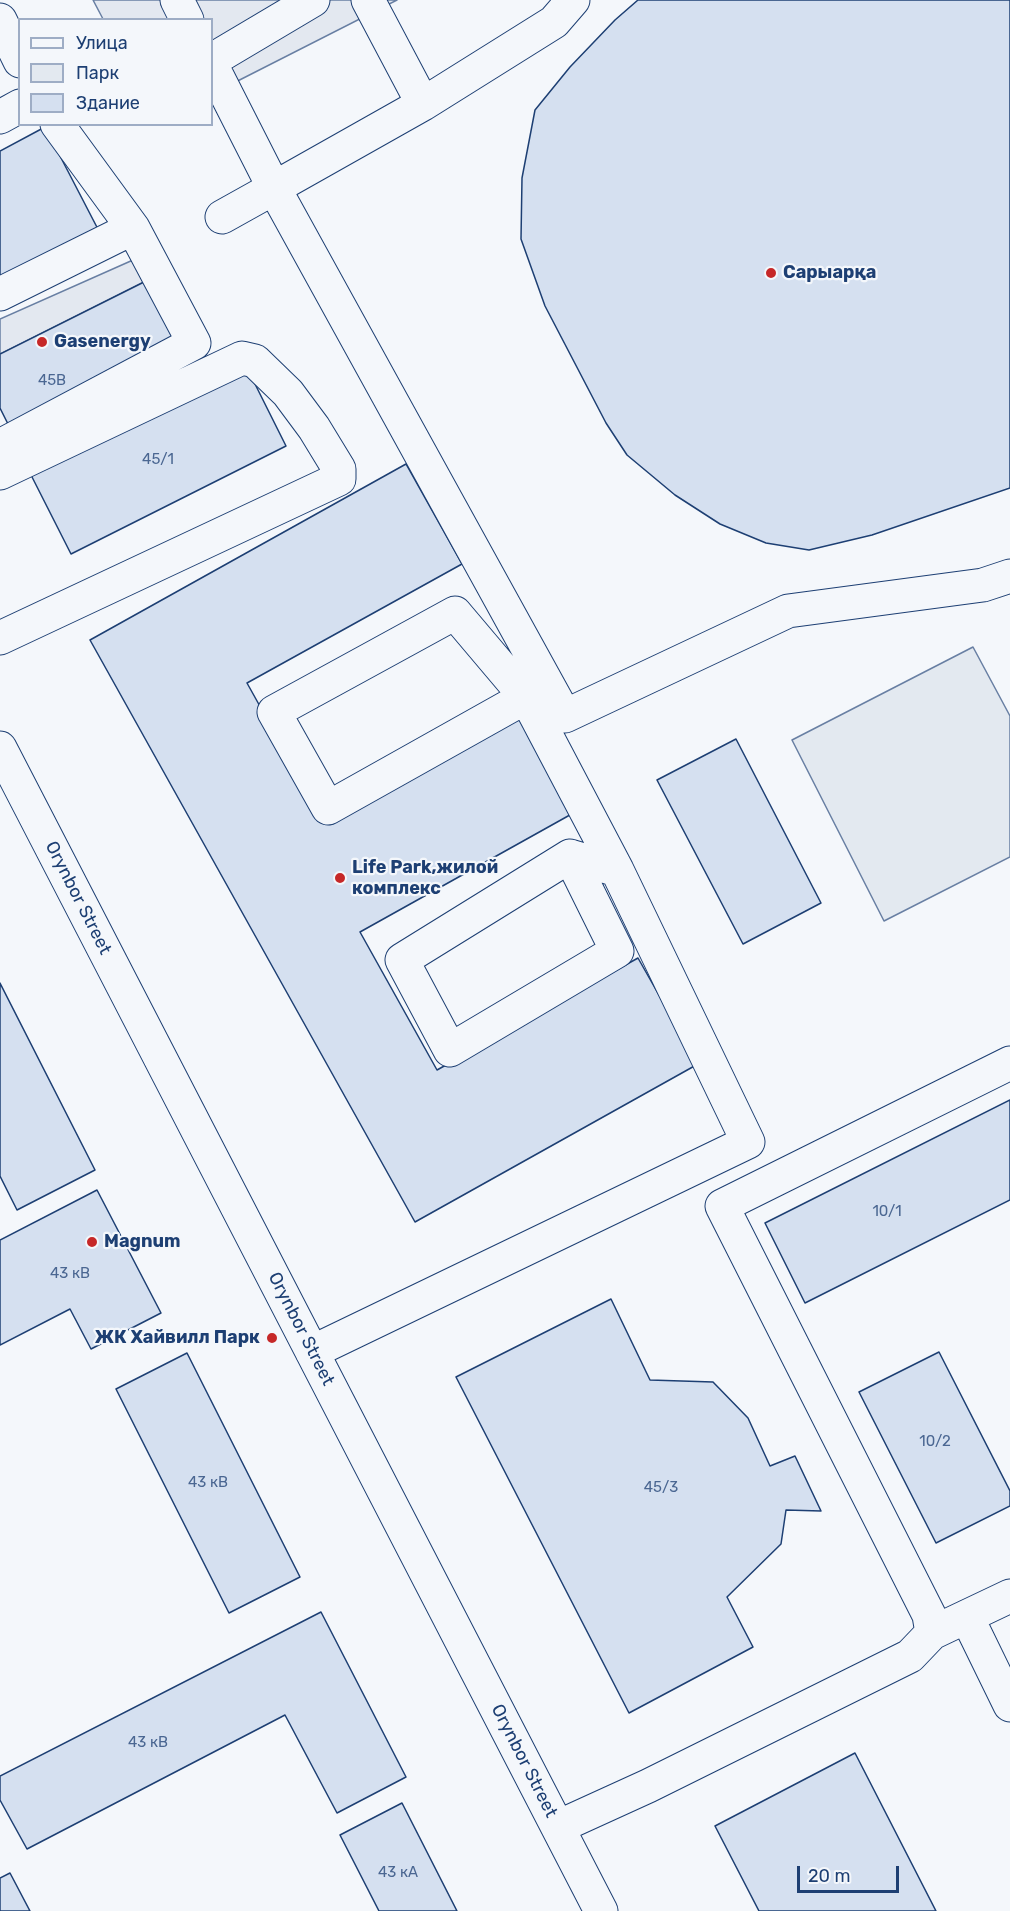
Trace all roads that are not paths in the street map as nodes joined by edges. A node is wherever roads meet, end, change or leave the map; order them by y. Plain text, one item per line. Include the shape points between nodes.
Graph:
1 (177, 0) edge
2 (313, 0) edge
3 (368, 0) edge
4 (573, 0) edge
5 (187, 18) edge
6 (0, 20) edge
7 (18, 57) edge
8 (213, 59) edge
9 (213, 68) edge
10 (423, 104) junction
11 (18, 107) edge
12 (0, 117) edge
13 (58, 126) edge
14 (274, 188) junction
15 (222, 217) dead end
16 (133, 228) junction
17 (0, 294) edge
18 (0, 446) edge
19 (0, 472) edge
20 (1010, 576) edge
21 (0, 638) edge
22 (526, 697) junction
23 (0, 748) edge
24 (570, 856) junction
25 (617, 870) junction
26 (1010, 1063) edge
27 (312, 1352) junction
28 (1010, 1596) edge
29 (967, 1617) junction
30 (932, 1634) junction
31 (1010, 1705) edge
32 (558, 1827) junction
33 (601, 1911) edge

1 - 5 street
2 - 8 street
3 - 10 street
4 - 10 street via 554,22
6 - 7 street
9 - 14 street
10 - 14 street
11 - 12 street
13 - 16 street
14 - 15 street
14 - 20 street via 565,716 788,612 983,585
16 - 17 street
16 - 18 street via 194,343
19 - 21 street via 242,358 255,361 288,393 339,469 339,479
22 - 22 street via 455,613 274,712 328,808
22 - 25 street
23 - 27 street, Orynbor Street
24 - 24 street via 402,960 450,1050 618,951
24 - 25 street
25 - 27 street via 748,1142
26 - 30 street via 722,1206 929,1615
27 - 32 street, Orynbor Street
28 - 29 street
29 - 30 street
29 - 31 street
30 - 32 street via 910,1656
32 - 33 street, Orynbor Street

